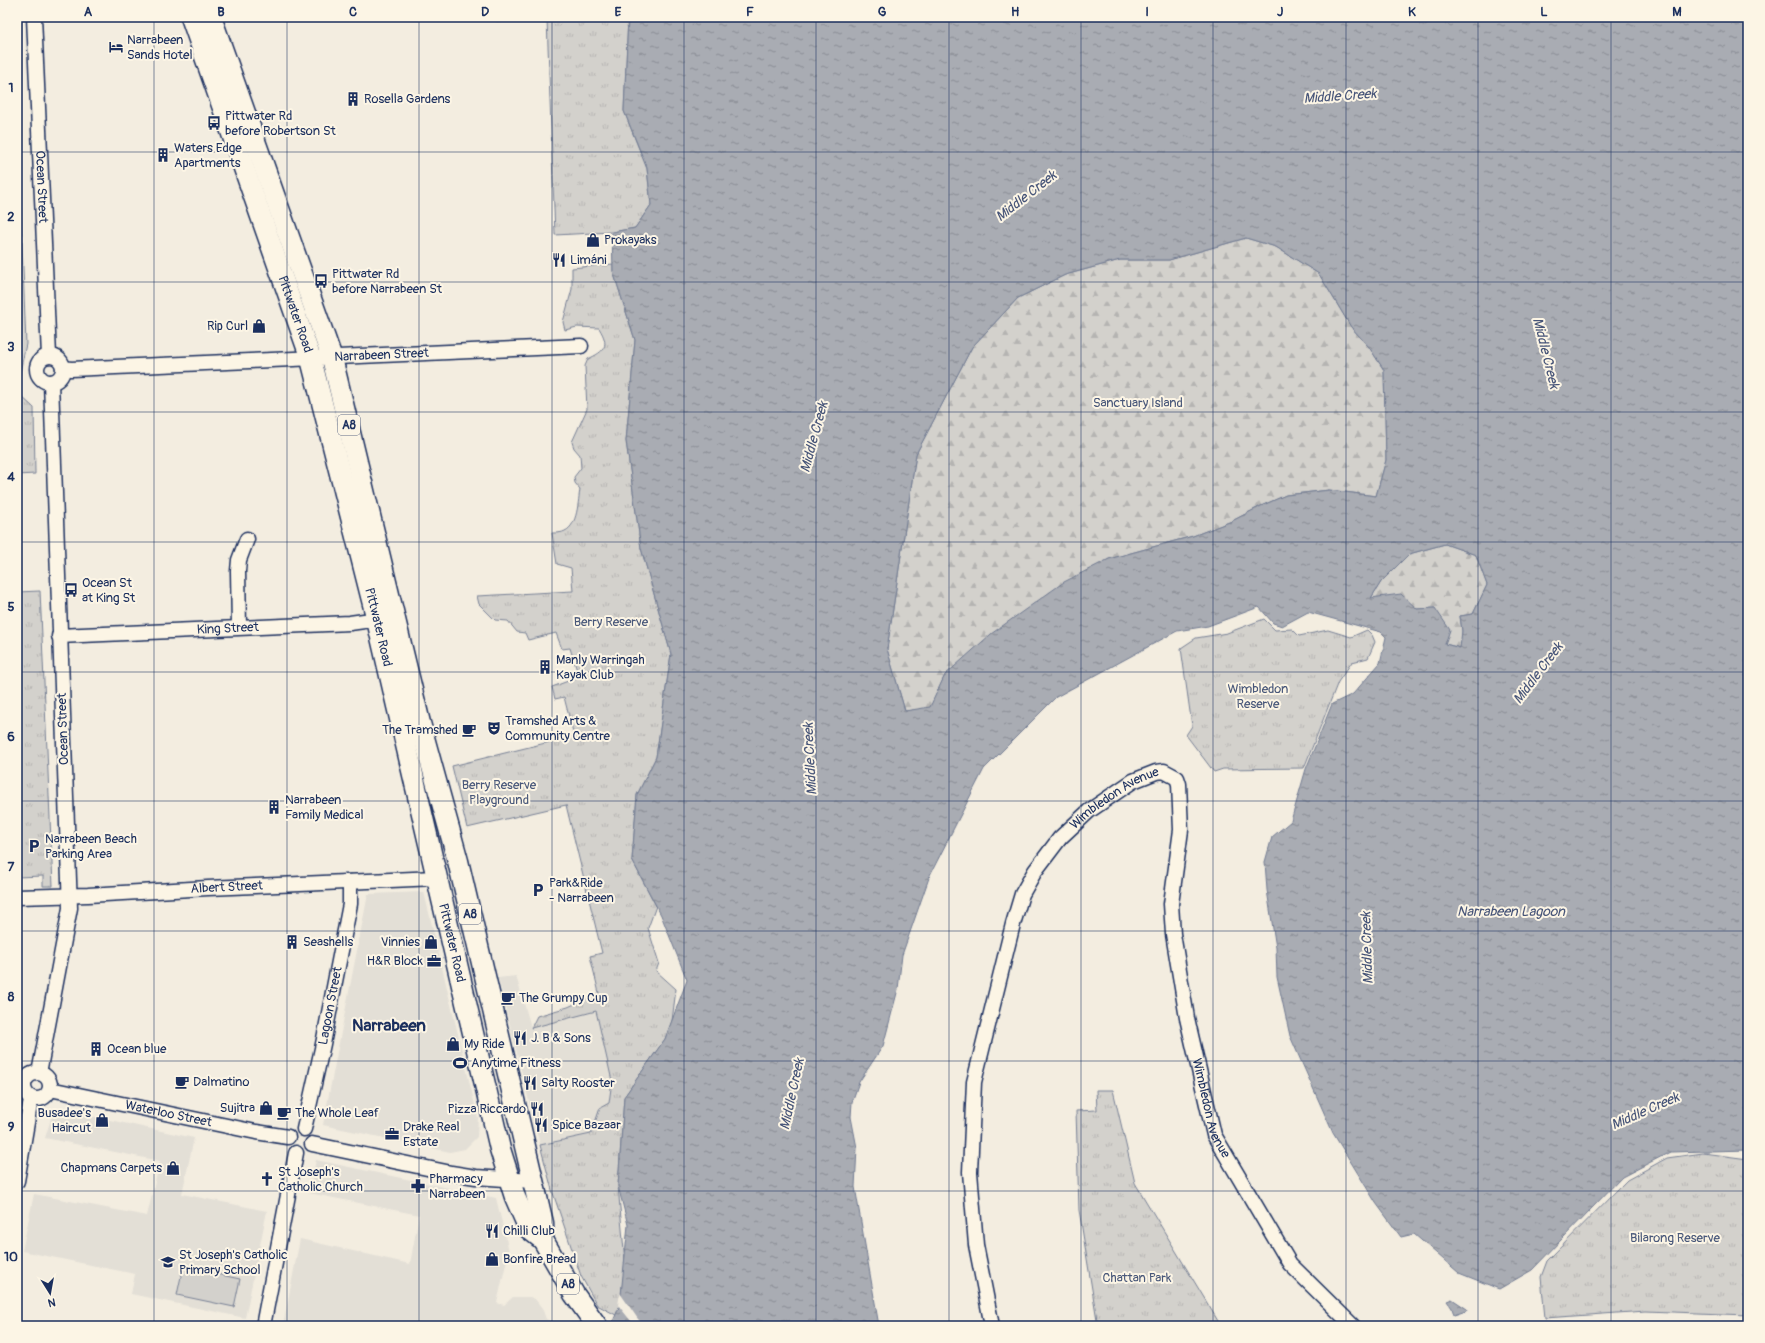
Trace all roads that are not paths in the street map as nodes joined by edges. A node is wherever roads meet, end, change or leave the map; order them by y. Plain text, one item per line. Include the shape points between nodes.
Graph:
1 (34, 17) edge
2 (190, 17) edge
3 (212, 17) edge
4 (581, 346) dead end
5 (49, 356) junction
6 (332, 358) junction
7 (311, 359) junction
8 (63, 368) junction
9 (51, 382) junction
10 (247, 539) dead end
11 (386, 618) junction
12 (239, 627) junction
13 (60, 636) junction
14 (436, 878) junction
15 (350, 882) junction
16 (70, 896) junction
17 (17, 897) edge
18 (39, 1073) junction
19 (20, 1083) edge
20 (50, 1089) junction
21 (31, 1098) junction
22 (304, 1129) junction
23 (284, 1137) junction
24 (311, 1146) junction
25 (296, 1153) junction
26 (509, 1180) junction
27 (17, 1181) edge
28 (533, 1181) junction
29 (543, 1240) junction
30 (263, 1326) edge
31 (597, 1326) edge
32 (992, 1326) edge
33 (1353, 1326) edge

1 - 5 street, Ocean Street
2 - 7 highway, Pittwater Road / A8
3 - 6 highway, Pittwater Road / A8
4 - 6 street, Narrabeen Street
5 - 8 street via 58,359
5 - 9 street via 38,363 37,372 40,378
6 - 7 street, Narrabeen Street
6 - 11 highway, Pittwater Road / A8
7 - 8 street, Narrabeen Street
7 - 11 highway, Pittwater Road / A8
8 - 9 street via 60,378
9 - 13 street, Ocean Street
10 - 12 street via 239,560
11 - 12 street, King Street via 350,623
11 - 14 highway, Pittwater Road / A8
11 - 28 highway, Pittwater Road / A8 via 420,723 458,861
12 - 13 street, King Street
13 - 16 street, Ocean Street
14 - 15 street, Albert Street
14 - 26 highway, Pittwater Road / A8
15 - 16 street, Albert Street
15 - 22 street, Lagoon Street via 350,904
16 - 17 street, Albert Street
16 - 18 street, Ocean Street via 66,936
18 - 19 street via 31,1074
18 - 20 street via 49,1080
19 - 21 street via 24,1092
20 - 21 street via 42,1098
20 - 23 street, Waterloo Street
21 - 27 street
22 - 23 street via 294,1130
22 - 24 street via 310,1134
23 - 25 street via 288,1146
24 - 25 street via 304,1153
24 - 26 street via 451,1173
25 - 30 street
26 - 28 street
26 - 29 highway, Pittwater Road / A8 via 529,1229
28 - 29 highway, Pittwater Road / A8 via 543,1223
29 - 31 highway, Pittwater Road / A8 via 574,1294
32 - 33 street, Wimbledon Avenue via 976,1245 970,1172 974,1082 1014,918 1022,894 1035,871 1060,838 1089,811 1133,781 1164,771 1177,778 1179,784 1180,830 1171,904 1173,934 1187,1018 1214,1135 1290,1264

